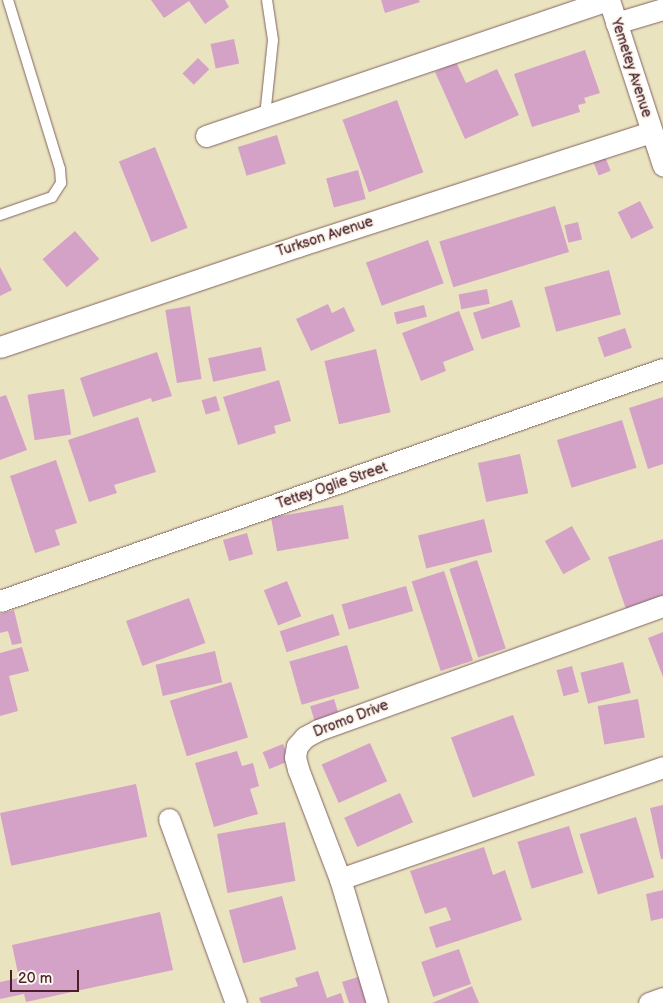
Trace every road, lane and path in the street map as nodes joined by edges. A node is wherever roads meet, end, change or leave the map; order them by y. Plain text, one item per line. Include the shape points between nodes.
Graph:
1 (8, 0) edge
2 (267, 0) edge
3 (609, 0) edge
4 (663, 9) edge
5 (616, 23) junction
6 (265, 116) junction
7 (651, 132) junction
8 (206, 136) dead end
9 (663, 165) edge
10 (0, 215) edge
11 (0, 347) edge
12 (663, 369) edge
13 (0, 601) edge
14 (663, 606) edge
15 (663, 767) edge
16 (170, 819) dead end
17 (340, 879) junction
18 (663, 998) edge
19 (236, 1003) edge
20 (377, 1003) edge
21 (649, 1003) edge

1 - 10 lane via 60,169 61,182 52,197
2 - 6 lane via 273,40
3 - 5 street, Yemetey Avenue
3 - 6 street
4 - 5 street
5 - 7 street, Yemetey Avenue
6 - 8 street
7 - 9 street, Yemetey Avenue
7 - 11 street, Turkson Avenue
12 - 13 street, Tettey Oglie Street
14 - 17 street, Dromo Drive via 305,737 297,746 295,757
15 - 17 street
16 - 19 street
17 - 20 street, Dromo Drive
18 - 21 street

